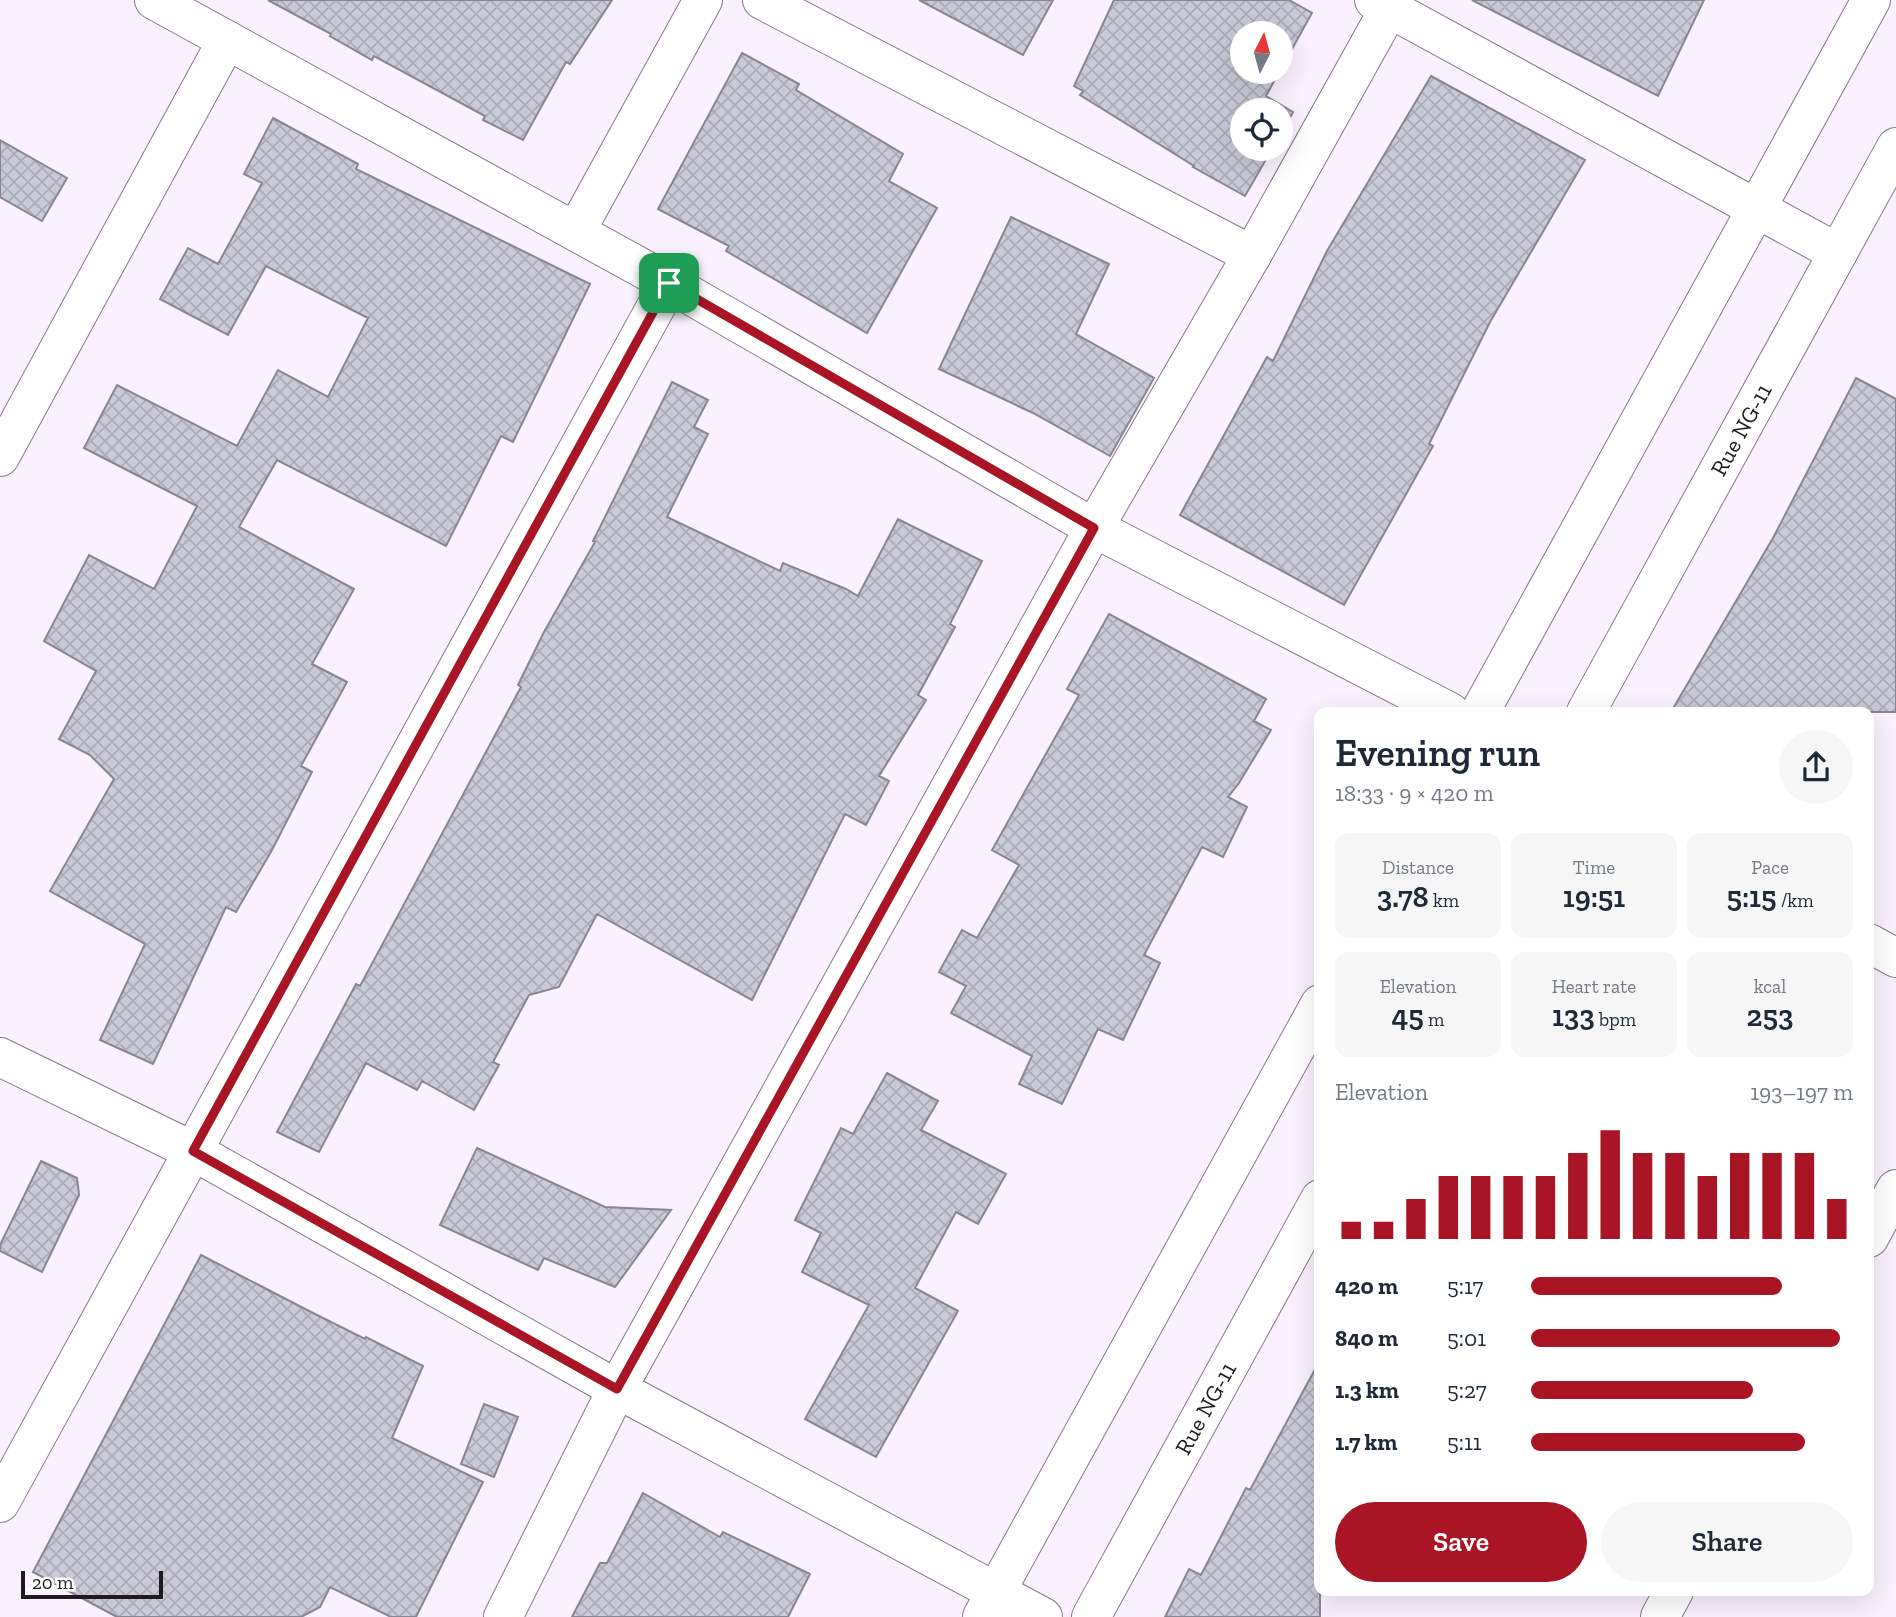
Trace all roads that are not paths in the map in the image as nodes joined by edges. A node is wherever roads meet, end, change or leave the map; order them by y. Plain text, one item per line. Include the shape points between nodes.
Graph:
1 (154, 0) edge
2 (703, 0) edge
3 (762, 0) edge
4 (1871, 0) edge
5 (1385, 3) edge
6 (227, 40) junction
7 (1896, 147) edge
8 (1756, 209) junction
9 (576, 231) junction
10 (1838, 253) junction
11 (1252, 255) junction
12 (669, 283) junction
13 (0, 457) edge
14 (1094, 528) junction
15 (1440, 707) edge
16 (1483, 707) edge
17 (1589, 707) edge
18 (1874, 946) edge
19 (1896, 958) edge
20 (1314, 1015) edge
21 (0, 1057) edge
22 (193, 1151) junction
23 (1896, 1189) edge
24 (1314, 1210) edge
25 (1874, 1229) edge
26 (617, 1389) junction
27 (0, 1503) edge
28 (1671, 1596) edge
29 (989, 1604) edge
30 (503, 1617) edge
31 (1042, 1617) edge
32 (1091, 1617) edge
33 (1660, 1617) edge

1 - 6 street
2 - 9 street
3 - 11 street
4 - 8 street
5 - 8 street
5 - 11 street
6 - 9 street
6 - 13 street
7 - 10 street, Rue NG-11
8 - 10 street
8 - 16 street
9 - 12 street
10 - 17 street, Rue NG-11
11 - 14 street
12 - 14 street
12 - 22 street
14 - 15 street
14 - 26 street
18 - 19 street
20 - 29 street
21 - 22 street
22 - 26 street
22 - 27 street
23 - 25 street
24 - 32 street, Rue NG-11
26 - 29 street
26 - 30 street
28 - 33 street
29 - 31 street

